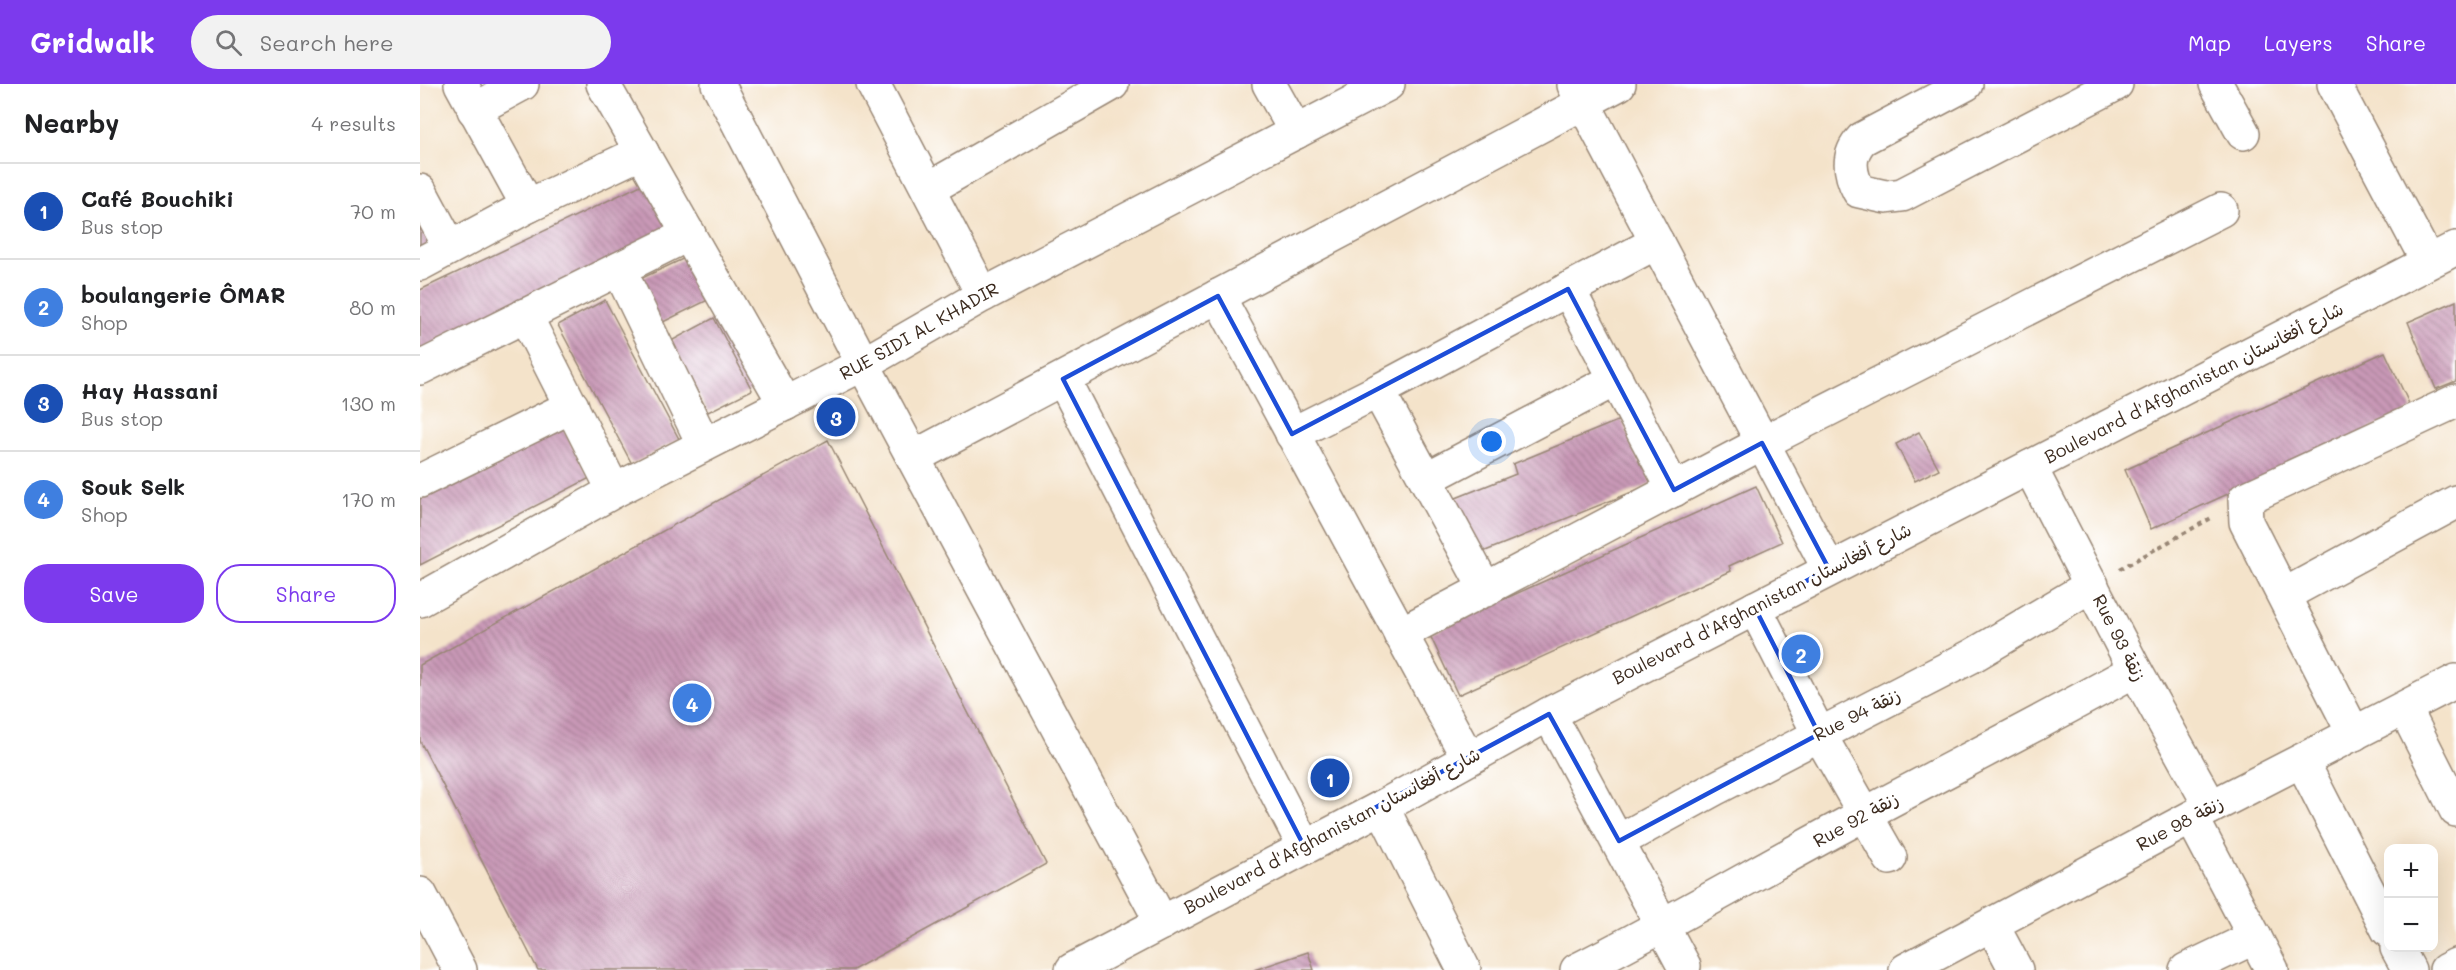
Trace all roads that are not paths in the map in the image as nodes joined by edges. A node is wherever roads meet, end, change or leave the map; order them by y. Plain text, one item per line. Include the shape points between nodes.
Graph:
1 (522, 84) edge
2 (603, 84) edge
3 (718, 84) edge
4 (873, 84) edge
5 (1112, 84) edge
6 (1269, 84) edge
7 (1388, 84) edge
8 (1619, 84) edge
9 (1966, 84) edge
10 (2116, 84) edge
11 (2216, 84) edge
12 (2334, 84) edge
13 (1578, 94) edge
14 (468, 97) edge
15 (1296, 132) junction
16 (2243, 133) dead end
17 (642, 152) junction
18 (930, 188) junction
19 (420, 191) edge
20 (528, 206) junction
21 (2221, 210) dead end
22 (688, 234) junction
23 (1657, 242) junction
24 (450, 247) junction
25 (2442, 255) edge
26 (420, 264) edge
27 (619, 269) junction
28 (1568, 289) junction
29 (983, 295) junction
30 (1218, 296) junction
31 (525, 315) junction
32 (863, 364) junction
33 (420, 368) edge
34 (1063, 379) junction
35 (1616, 379) junction
36 (1378, 391) junction
37 (2456, 400) edge
38 (785, 404) junction
39 (572, 406) junction
40 (1292, 434) junction
41 (1762, 443) junction
42 (704, 445) junction
43 (914, 458) junction
44 (2030, 467) junction
45 (1426, 479) junction
46 (420, 481) edge
47 (1674, 490) junction
48 (614, 491) junction
49 (2456, 502) edge
50 (1829, 569) junction
51 (2092, 585) junction
52 (1486, 590) junction
53 (2284, 595) junction
54 (420, 600) edge
55 (1755, 608) junction
56 (1400, 634) junction
57 (2135, 670) junction
58 (2456, 681) edge
59 (2405, 710) junction
60 (1548, 714) junction
61 (1820, 734) junction
62 (2354, 734) junction
63 (1468, 758) junction
64 (2302, 761) junction
65 (1382, 807) junction
66 (2456, 810) edge
67 (2202, 812) junction
68 (1864, 814) junction
69 (1619, 841) junction
70 (1304, 846) junction
71 (1890, 858) dead end
72 (420, 894) edge
73 (2384, 922) edge
74 (1162, 923) junction
75 (1992, 925) junction
76 (1664, 926) junction
77 (2255, 937) junction
78 (2399, 952) edge
79 (2456, 965) edge
80 (1684, 966) dead end
81 (460, 970) edge
82 (1072, 970) edge
83 (1464, 970) edge
84 (1576, 970) edge
85 (1906, 970) edge
86 (2016, 970) edge
87 (2186, 970) edge
88 (2272, 970) edge
89 (2409, 970) edge
90 (2446, 970) edge

1 - 14 street
2 - 17 street
3 - 32 street
4 - 18 street
5 - 18 street
6 - 15 street
7 - 15 street, RUE SIDI AL KHADIR
8 - 13 street
9 - 10 street via 1862,139 1852,154 1850,169 1859,191 1886,197 1902,195
11 - 16 street
12 - 25 street
13 - 23 street
13 - 30 street
14 - 20 street
15 - 29 street, RUE SIDI AL KHADIR
17 - 20 street
17 - 22 street
18 - 29 street
19 - 24 street
20 - 24 street
21 - 41 street
22 - 27 street
22 - 38 street
23 - 28 street
23 - 41 street
24 - 26 street
25 - 44 street, Boulevard d'Afghanistan شارع أفغانستان
27 - 31 street
27 - 42 street
28 - 35 street
28 - 36 street
29 - 32 street, RUE SIDI AL KHADIR
30 - 34 street
30 - 40 street
31 - 33 street
31 - 39 street
32 - 38 street, RUE SIDI AL KHADIR
32 - 43 street
34 - 43 street
34 - 70 street
35 - 45 street
35 - 47 street
36 - 40 street
36 - 45 street
37 - 53 street via 2245,499 2246,522
38 - 42 street, RUE SIDI AL KHADIR
39 - 46 street
39 - 48 street
40 - 56 street
41 - 47 street
41 - 50 street
42 - 48 street, RUE SIDI AL KHADIR
43 - 74 street
44 - 50 street, Boulevard d'Afghanistan شارع أفغانستان
44 - 51 street, Rue 93 زنقة
45 - 52 street
47 - 52 street
48 - 54 street, RUE SIDI AL KHADIR
49 - 53 street
50 - 55 street, Boulevard d'Afghanistan شارع أفغانستان
51 - 57 street, Rue 93 زنقة
51 - 61 street, Rue 94 زنقة via 1972,656
52 - 56 street
53 - 62 street
55 - 60 street, Boulevard d'Afghanistan شارع أفغانستان
55 - 61 street
56 - 63 street
57 - 67 street, Rue 93 زنقة
57 - 68 street, Rue 92 زنقة via 2018,736
58 - 59 street, Rue 98 زنقة
59 - 62 street, Rue 98 زنقة
59 - 66 street
60 - 63 street, Boulevard d'Afghanistan شارع أفغانستان
60 - 69 street
61 - 68 street
61 - 69 street, Rue 94 زنقة
62 - 64 street, Rue 98 زنقة
63 - 65 street, Boulevard d'Afghanistan شارع أفغانستان
64 - 67 street, Rue 98 زنقة
64 - 73 street
65 - 70 street, Boulevard d'Afghanistan شارع أفغانستان
65 - 83 street
67 - 75 street, Rue 98 زنقة
67 - 77 street, Rue 93 زنقة
68 - 71 street
68 - 76 street, Rue 92 زنقة
69 - 76 street
70 - 74 street, Boulevard d'Afghanistan شارع أفغانستان
72 - 81 street
74 - 82 street, Boulevard d'Afghanistan شارع أفغانستان
75 - 85 street, Rue 98 زنقة
75 - 86 street
76 - 80 street
76 - 84 street, Rue 92 زنقة
77 - 87 street
77 - 88 street, Rue 93 زنقة
78 - 89 street
79 - 90 street

